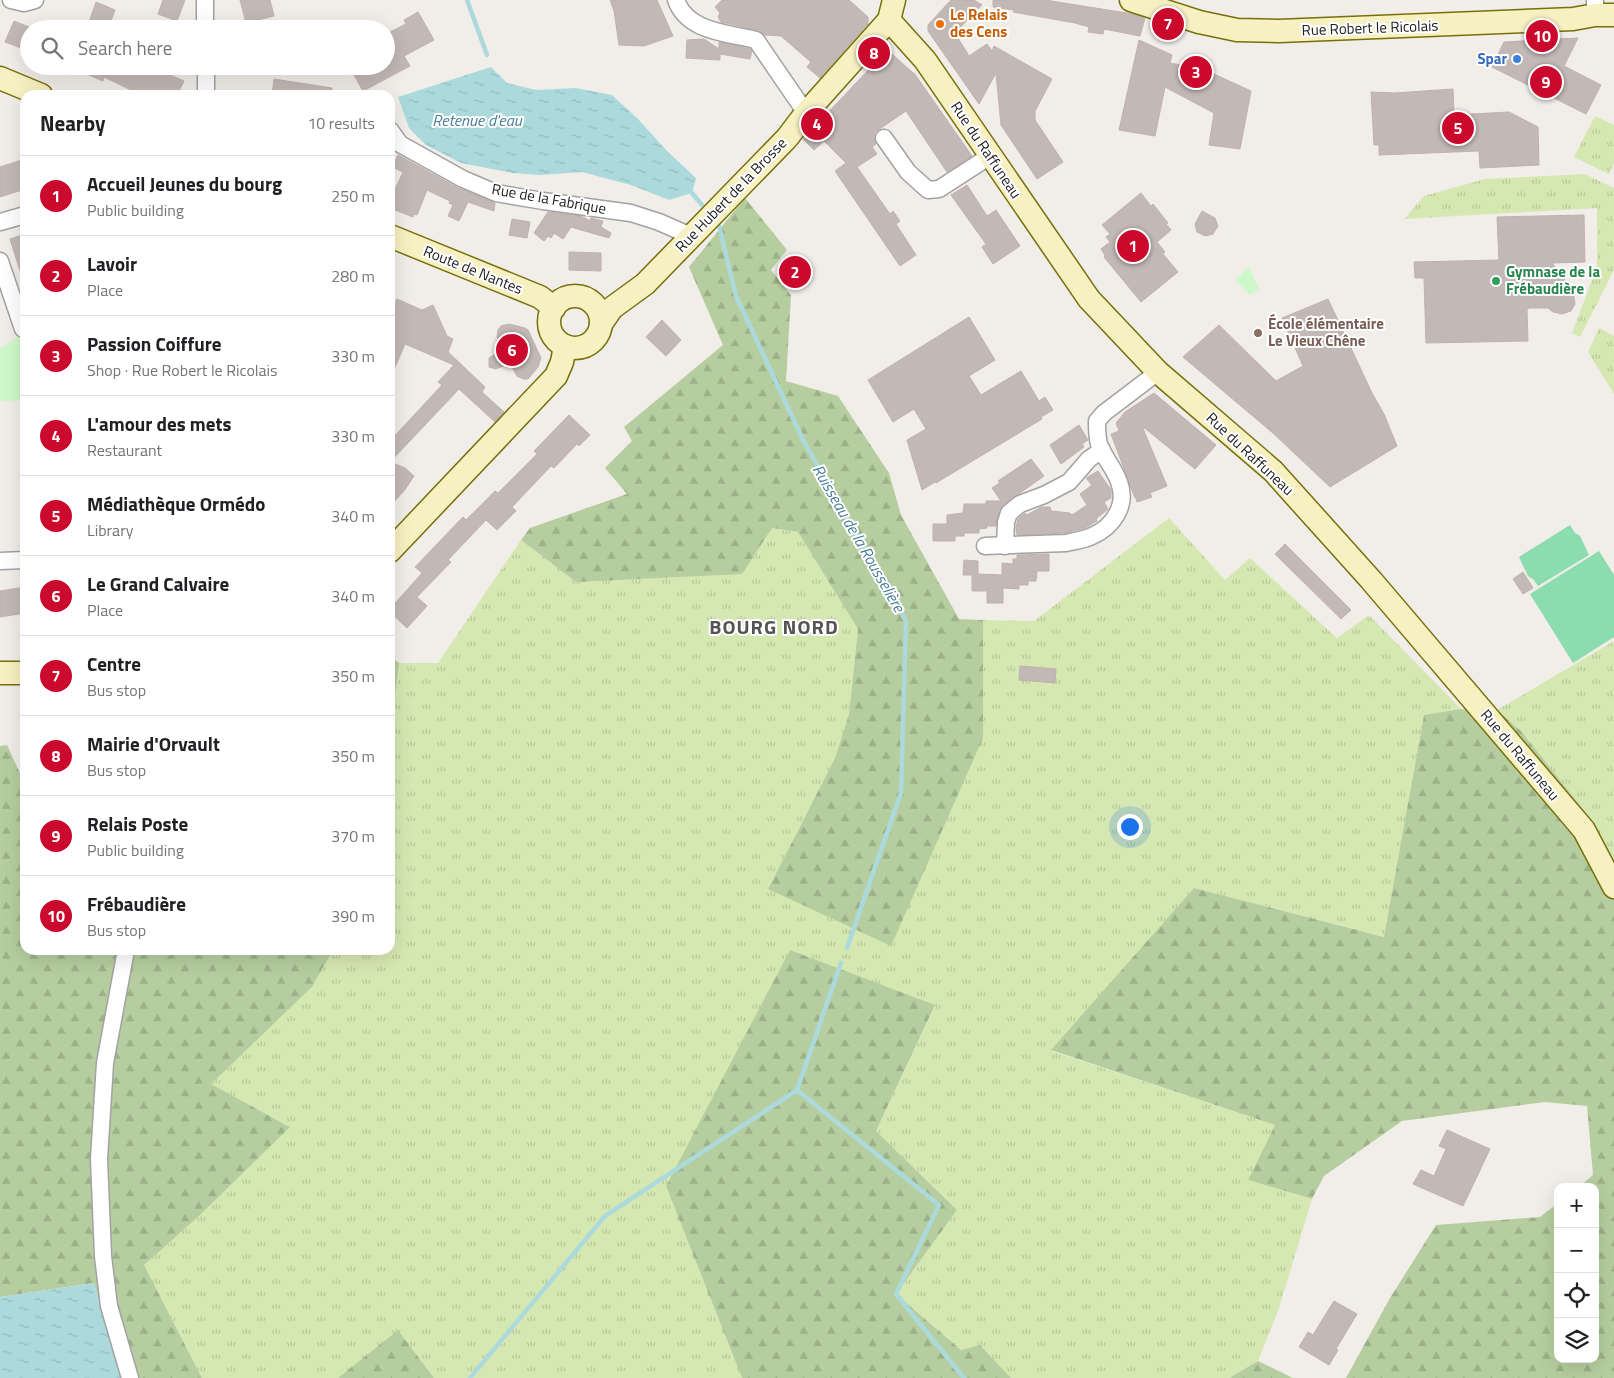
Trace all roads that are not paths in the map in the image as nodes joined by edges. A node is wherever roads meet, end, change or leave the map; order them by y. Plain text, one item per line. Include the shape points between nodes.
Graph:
1 (11, 0) edge
2 (35, 0) edge
3 (205, 0) edge
4 (676, 0) edge
5 (1131, 0) edge
6 (891, 10) edge
7 (1601, 10) edge
8 (205, 20) edge
9 (206, 75) edge
10 (0, 78) edge
11 (29, 90) edge
12 (206, 90) edge
13 (806, 113) junction
14 (395, 137) edge
15 (884, 138) dead end
16 (990, 156) junction
17 (20, 216) edge
18 (0, 222) edge
19 (696, 230) junction
20 (395, 238) edge
21 (0, 261) edge
22 (626, 297) junction
23 (592, 302) junction
24 (554, 308) junction
25 (20, 320) edge
26 (601, 324) junction
27 (565, 346) junction
28 (1158, 372) junction
29 (1102, 450) junction
30 (395, 546) edge
31 (985, 546) dead end
32 (1005, 546) junction
33 (20, 560) edge
34 (0, 561) edge
35 (0, 673) edge
36 (20, 673) edge
37 (1614, 887) edge
38 (125, 955) edge
39 (130, 1378) edge

1 - 2 street via 24,3
3 - 8 street
4 - 13 street via 689,20 703,27 756,40
5 - 7 street, Rue Robert le Ricolais via 1199,22 1237,30 1279,31 1573,19
6 - 13 street, Rue Hubert de la Brosse
6 - 16 street, Rue du Raffuneau
9 - 12 street
10 - 11 street
13 - 19 street, Rue Hubert de la Brosse via 787,138
14 - 19 street, Rue de la Fabrique via 400,144 463,179 496,193 631,213
15 - 16 street via 908,172 928,190 939,189
16 - 28 street, Rue du Raffuneau via 1089,299
17 - 18 street
19 - 22 street, Rue Hubert de la Brosse via 645,284
20 - 24 street, Route de Nantes via 540,297
21 - 25 street
22 - 23 street, Rue Hubert de la Brosse
22 - 26 street, Rue Hubert de la Brosse via 612,308
23 - 24 street via 576,296
23 - 26 street via 601,316
24 - 27 street via 550,324 552,333
26 - 27 street via 598,334 584,346
27 - 30 street via 556,376
28 - 29 street via 1097,421 1098,443
28 - 37 street, Rue du Raffuneau via 1273,471 1371,580 1584,830
29 - 32 street via 1089,459 1069,482 1020,504 1009,513
29 - 32 street via 1120,484 1122,498 1114,521 1092,537 1066,543
31 - 32 street
33 - 34 street
35 - 36 street
38 - 39 street via 105,1063 99,1159 103,1256 109,1306

